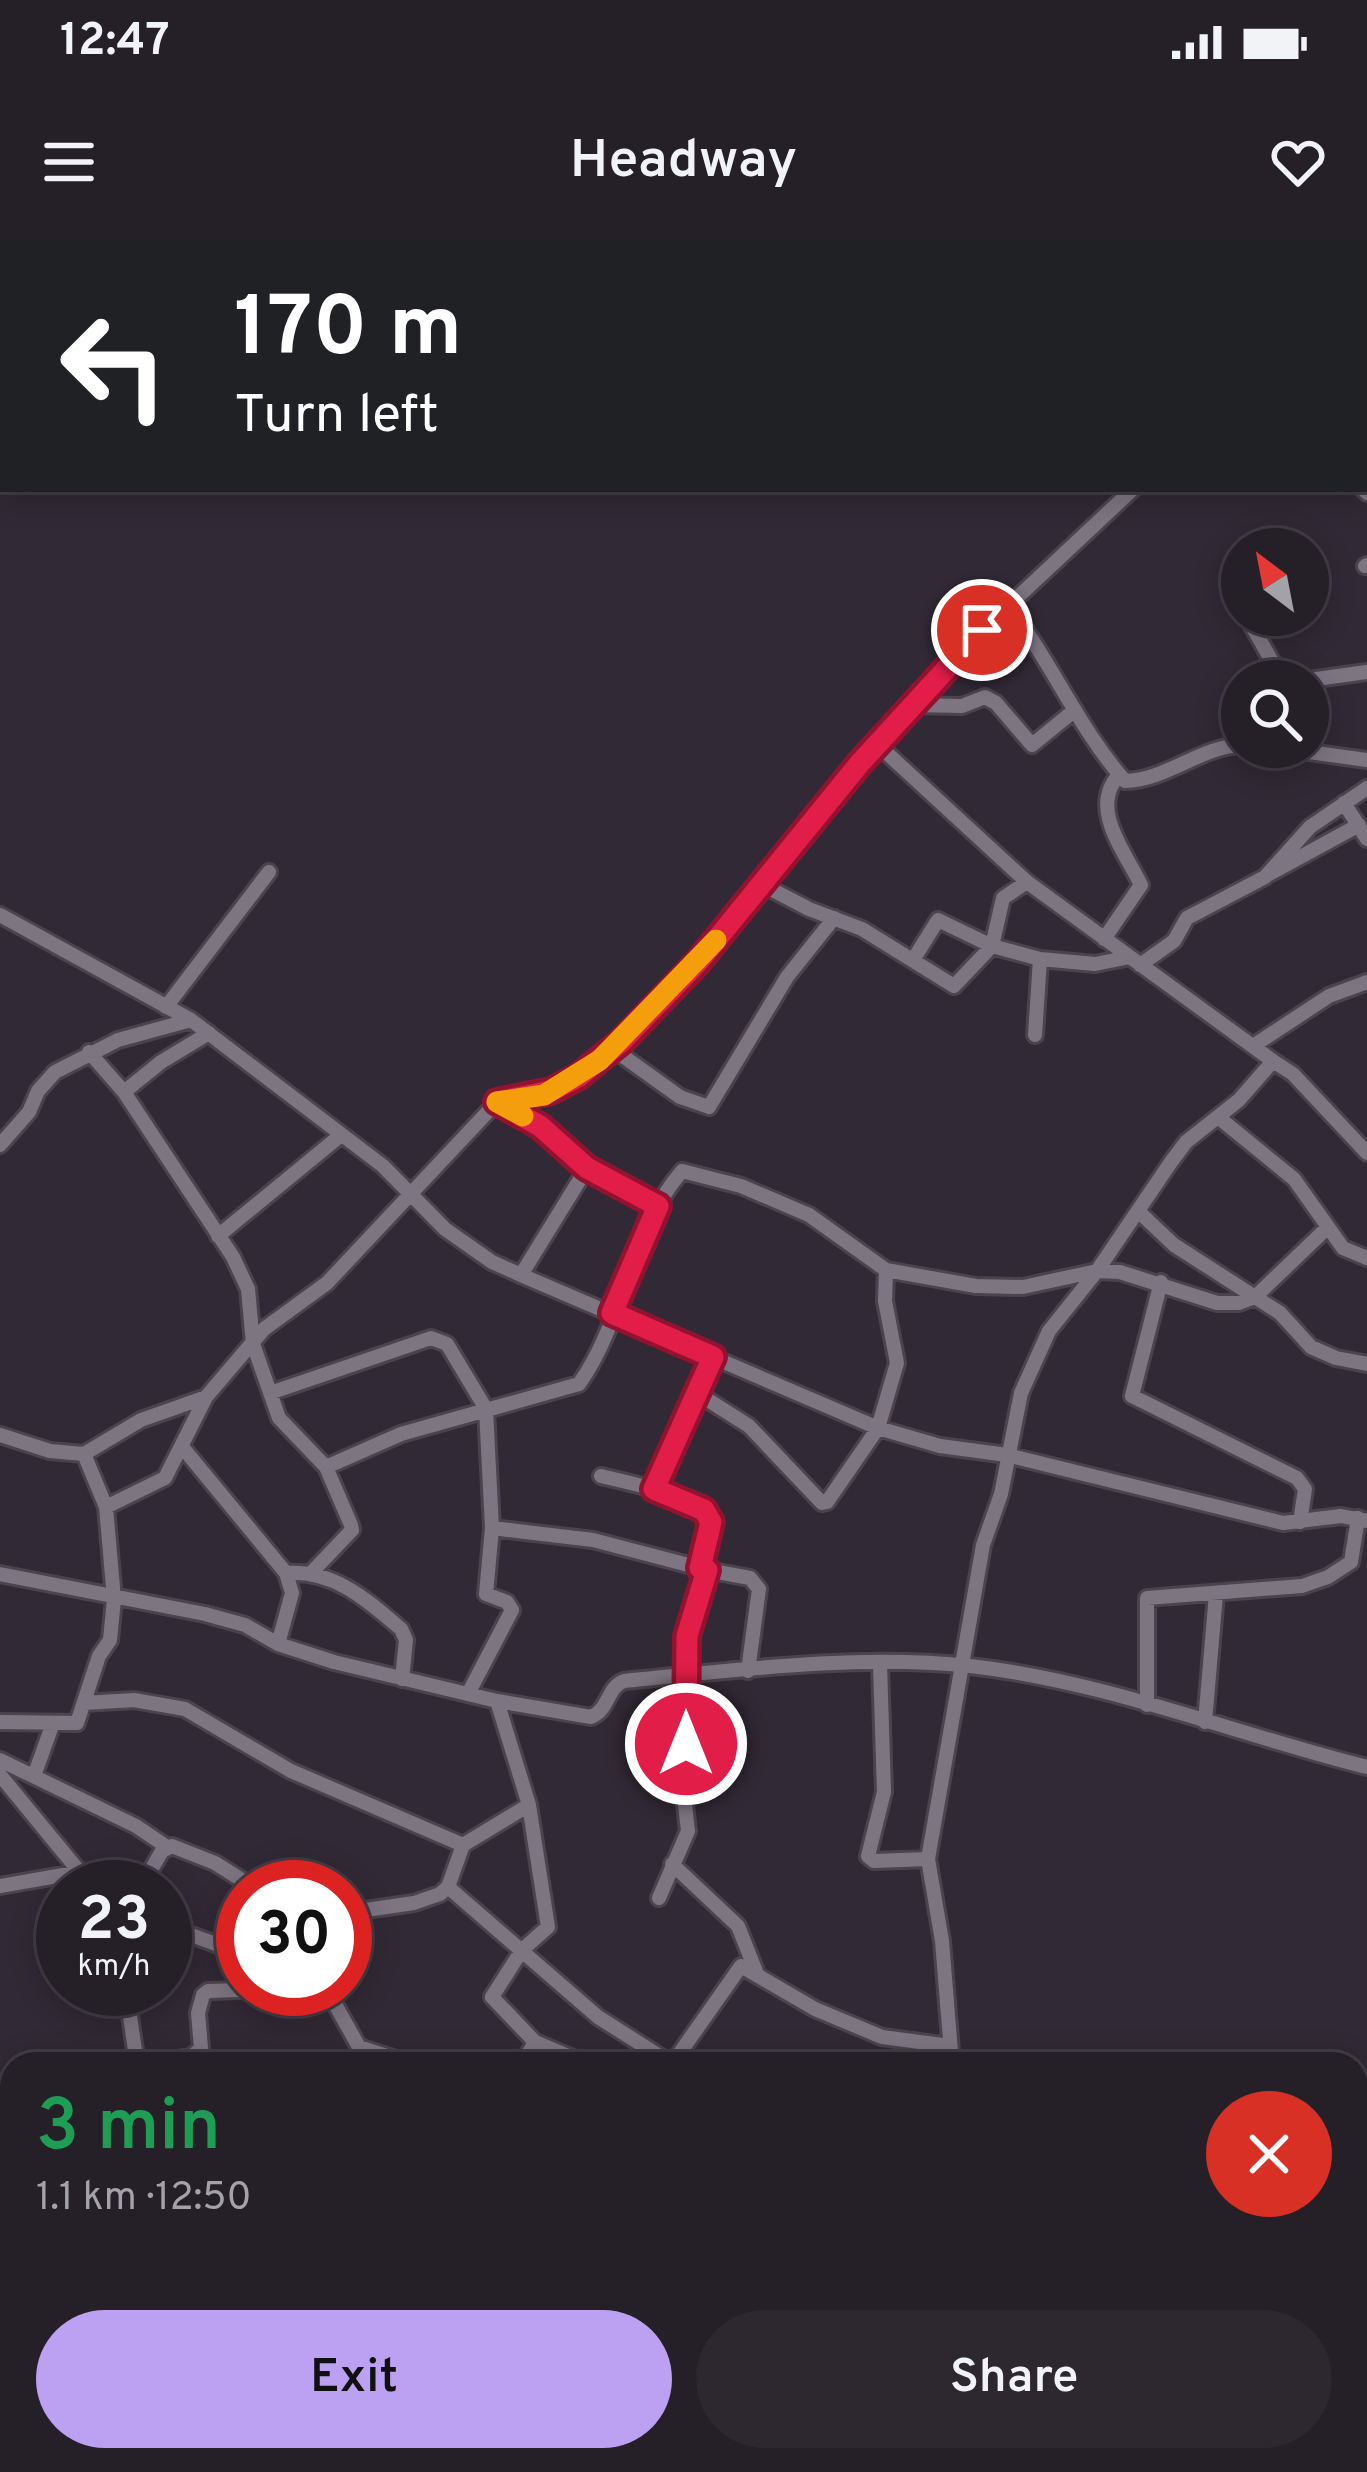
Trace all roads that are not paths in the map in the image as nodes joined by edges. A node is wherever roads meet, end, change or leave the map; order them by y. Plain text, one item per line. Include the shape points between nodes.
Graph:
1 (1130, 492) edge
2 (1007, 604) junction
3 (1367, 672) edge
4 (1329, 677) edge
5 (913, 705) junction
6 (1076, 710) junction
7 (877, 744) junction
8 (1221, 749) edge
9 (1329, 755) edge
10 (1367, 760) edge
11 (1119, 775) junction
12 (1367, 788) edge
13 (1344, 803) junction
14 (1363, 832) edge
15 (268, 872) dead end
16 (1265, 877) junction
17 (1027, 882) junction
18 (764, 885) junction
19 (0, 915) edge
20 (834, 918) junction
21 (1104, 939) junction
22 (992, 946) junction
23 (1040, 958) junction
24 (913, 960) junction
25 (1135, 961) junction
26 (1367, 982) edge
27 (166, 1007) junction
28 (191, 1020) junction
29 (209, 1033) junction
30 (1035, 1035) dead end
31 (1253, 1046) junction
32 (614, 1049) junction
33 (89, 1052) junction
34 (1273, 1061) junction
35 (124, 1092) junction
36 (497, 1102) junction
37 (1218, 1117) junction
38 (341, 1135) junction
39 (0, 1145) edge
40 (1367, 1153) edge
41 (587, 1168) junction
42 (414, 1194) junction
43 (658, 1206) junction
44 (1138, 1211) junction
45 (1327, 1228) junction
46 (218, 1236) junction
47 (1367, 1258) edge
48 (886, 1270) junction
49 (1097, 1271) junction
50 (521, 1275) junction
51 (1160, 1282) junction
52 (1255, 1297) junction
53 (612, 1313) junction
54 (253, 1344) junction
55 (713, 1357) junction
56 (1367, 1364) edge
57 (270, 1393) junction
58 (697, 1394) junction
59 (206, 1396) junction
60 (486, 1409) junction
61 (878, 1428) junction
62 (0, 1436) edge
63 (183, 1448) junction
64 (85, 1454) junction
65 (1006, 1455) junction
66 (326, 1468) junction
67 (602, 1476) dead end
68 (654, 1489) junction
69 (106, 1508) junction
70 (1363, 1519) edge
71 (1300, 1522) junction
72 (492, 1528) junction
73 (704, 1569) junction
74 (312, 1572) junction
75 (286, 1573) junction
76 (0, 1574) edge
77 (1216, 1594) junction
78 (114, 1599) junction
79 (278, 1643) junction
80 (880, 1664) junction
81 (964, 1666) junction
82 (748, 1671) junction
83 (685, 1675) junction
84 (402, 1679) junction
85 (469, 1692) junction
86 (496, 1700) junction
87 (84, 1703) junction
88 (1147, 1705) junction
89 (0, 1722) edge
90 (1205, 1722) junction
91 (53, 1723) junction
92 (0, 1760) edge
93 (1367, 1767) edge
94 (0, 1775) edge
95 (34, 1776) junction
96 (529, 1805) junction
97 (463, 1845) junction
98 (167, 1847) junction
99 (928, 1858) junction
100 (70, 1860) edge
101 (159, 1860) edge
102 (216, 1864) edge
103 (672, 1864) junction
104 (36, 1880) edge
105 (0, 1886) edge
106 (448, 1887) junction
107 (658, 1898) dead end
108 (372, 1909) edge
109 (522, 1950) junction
110 (757, 1974) junction
111 (216, 1994) edge
112 (131, 2016) edge
113 (341, 2016) edge
114 (535, 2042) junction
115 (950, 2046) junction
116 (137, 2052) edge
117 (197, 2052) edge
118 (374, 2052) edge
119 (529, 2052) edge
120 (559, 2052) edge
121 (653, 2052) edge
122 (680, 2052) edge
123 (951, 2052) edge

1 - 2 street
2 - 5 street
2 - 6 street
3 - 4 street
5 - 6 street via 962,706 985,697 1032,745
5 - 7 street
6 - 11 street
7 - 17 street
7 - 18 street
8 - 11 street via 1153,777 1130,782
9 - 10 street
11 - 21 street via 1107,806 1141,885
12 - 13 street
13 - 14 street
13 - 16 street via 1300,835
14 - 16 street
15 - 27 street
16 - 25 street via 1196,911 1174,941
17 - 21 street
17 - 22 street via 1003,898
18 - 20 street
18 - 32 street
19 - 27 street
20 - 24 street
20 - 32 street via 787,977 709,1107 680,1097
21 - 25 street
22 - 23 street
22 - 24 street via 956,986
22 - 24 street via 938,920
23 - 25 street
23 - 30 street
25 - 31 street
26 - 31 street via 1329,996
27 - 28 street
28 - 29 street
28 - 33 street
29 - 35 street
29 - 38 street
31 - 34 street
32 - 36 street via 544,1095
33 - 35 street
33 - 39 street via 43,1083
34 - 37 street
34 - 40 street
35 - 46 street
36 - 41 street via 540,1126
36 - 42 street
37 - 44 street via 1186,1142
37 - 45 street via 1294,1179
38 - 42 street
38 - 46 street
41 - 43 street
41 - 50 street
42 - 50 street via 445,1228
42 - 54 street
43 - 48 street via 686,1170 808,1215
43 - 53 street
44 - 49 street
44 - 52 street via 1174,1245
45 - 47 street via 1343,1248
45 - 52 street
46 - 54 street via 248,1289
48 - 49 street via 1006,1287
48 - 61 street via 898,1363
49 - 51 street
49 - 65 street via 1045,1338
50 - 53 street
51 - 52 street via 1217,1303
51 - 71 street via 1132,1396 1297,1478 1305,1490
52 - 56 street via 1312,1347
53 - 55 street
53 - 60 street via 579,1384
54 - 57 street
54 - 59 street
55 - 58 street
55 - 61 street
57 - 60 street via 441,1339
57 - 66 street via 283,1424
58 - 61 street via 749,1426 822,1503
58 - 68 street
59 - 63 street
59 - 64 street via 141,1420
60 - 66 street
60 - 72 street
61 - 65 street
62 - 64 street
63 - 69 street via 165,1478
63 - 75 street
64 - 69 street
65 - 71 street
65 - 81 street
66 - 74 street via 352,1527
67 - 68 street
68 - 73 street via 709,1515
69 - 78 street
70 - 71 street
70 - 77 street via 1354,1558 1328,1577
72 - 73 street via 593,1540
72 - 85 street via 486,1594 512,1610
73 - 82 street via 750,1578 759,1589
73 - 83 street
74 - 75 street
74 - 84 street via 336,1580 401,1629
75 - 79 street via 292,1593
76 - 78 street
77 - 88 street via 1152,1595 1145,1602
77 - 90 street
78 - 79 street via 205,1614
78 - 87 street via 110,1640
79 - 84 street
80 - 81 street
80 - 82 street
80 - 99 street via 884,1792 868,1856
81 - 88 street
81 - 99 street
82 - 83 street
83 - 86 street via 620,1682 592,1718
83 - 103 street via 688,1831
84 - 85 street
85 - 86 street
86 - 96 street
87 - 91 street via 74,1725
87 - 97 street via 185,1709 291,1771
88 - 90 street
89 - 91 street
90 - 93 street
91 - 95 street
92 - 95 street
94 - 100 street
95 - 98 street
96 - 97 street
96 - 109 street via 548,1922
97 - 106 street
98 - 101 street
98 - 102 street
99 - 115 street
103 - 107 street
103 - 110 street via 738,1926
104 - 105 street
106 - 108 street
106 - 109 street
109 - 114 street via 492,1997
109 - 121 street via 598,2017
110 - 115 street via 882,2037
110 - 122 street via 738,1968
111 - 117 street via 202,1995
112 - 116 street
113 - 118 street via 358,2047
114 - 119 street
114 - 120 street
115 - 123 street

